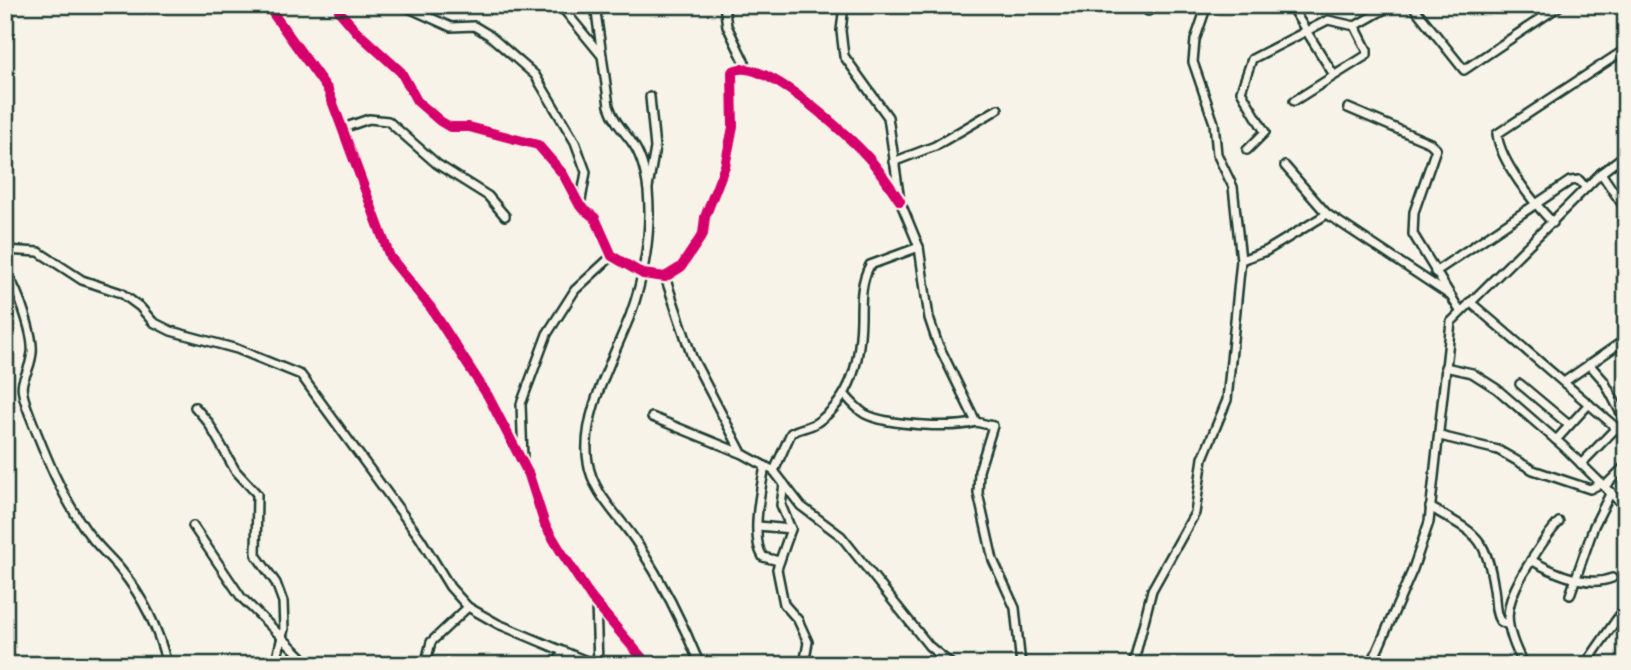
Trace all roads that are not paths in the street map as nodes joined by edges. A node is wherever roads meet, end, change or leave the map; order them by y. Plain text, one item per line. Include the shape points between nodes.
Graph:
1 (267, 5) edge
2 (402, 5) edge
3 (560, 5) edge
4 (595, 5) edge
5 (724, 5) edge
6 (844, 5) edge
7 (1207, 5) edge
8 (1290, 5) edge
9 (1392, 5) edge
10 (1412, 5) edge
11 (1561, 5) edge
12 (339, 11) dead end
13 (1355, 26) junction
14 (1305, 29) junction
15 (1626, 49) edge
16 (602, 56) junction
17 (747, 67) junction
18 (1335, 75) junction
19 (650, 97) dead end
20 (1294, 102) dead end
21 (998, 108) dead end
22 (1349, 108) dead end
23 (343, 128) junction
24 (1247, 150) dead end
25 (1626, 154) edge
26 (894, 162) junction
27 (1285, 166) dead end
28 (1601, 173) junction
29 (1586, 188) junction
30 (648, 189) junction
31 (900, 201) junction
32 (1533, 203) junction
33 (580, 206) junction
34 (1626, 210) edge
35 (1327, 214) junction
36 (505, 216) dead end
37 (1552, 223) junction
38 (919, 247) junction
39 (5, 250) edge
40 (612, 256) junction
41 (1241, 260) junction
42 (5, 272) edge
43 (1435, 272) junction
44 (643, 274) junction
45 (665, 277) junction
46 (1451, 296) junction
47 (1470, 302) junction
48 (1460, 311) junction
49 (1626, 339) edge
50 (1589, 364) junction
51 (1445, 367) junction
52 (1564, 382) junction
53 (1520, 384) dead end
54 (845, 395) junction
55 (1589, 404) junction
56 (195, 407) dead end
57 (652, 417) dead end
58 (976, 422) junction
59 (1626, 423) edge
60 (1569, 425) junction
61 (1616, 428) junction
62 (1440, 436) junction
63 (1626, 436) edge
64 (1556, 440) junction
65 (743, 454) junction
66 (523, 463) junction
67 (1581, 464) junction
68 (1626, 465) edge
69 (765, 466) junction
70 (774, 471) junction
71 (784, 484) junction
72 (1603, 484) junction
73 (1611, 492) junction
74 (1430, 507) junction
75 (1626, 508) edge
76 (1559, 522) dead end
77 (193, 526) dead end
78 (758, 526) junction
79 (792, 529) junction
80 (1531, 560) junction
81 (779, 561) junction
82 (1578, 579) junction
83 (1612, 579) dead end
84 (1570, 595) dead end
85 (596, 603) junction
86 (1626, 606) edge
87 (468, 607) junction
88 (1508, 625) junction
89 (283, 639) junction
90 (563, 652) junction
91 (167, 665) edge
92 (275, 665) edge
93 (310, 665) edge
94 (425, 665) edge
95 (556, 665) edge
96 (597, 665) edge
97 (648, 665) edge
98 (700, 665) edge
99 (804, 665) edge
100 (952, 665) edge
101 (1021, 665) edge
102 (1133, 665) edge
103 (1371, 665) edge
104 (1524, 665) edge
105 (1585, 665) edge

1 - 23 street via 328,90
2 - 33 street via 451,27 474,26 535,75 575,142 586,172
3 - 16 street
4 - 16 street
5 - 17 street via 727,26
6 - 26 street via 844,56 888,117
7 - 41 street via 1193,62 1214,123 1217,154 1233,187
8 - 14 street
9 - 13 street
10 - 11 street via 1464,70
12 - 33 street via 401,72 417,101 440,121 538,145 563,174
13 - 14 street via 1333,19
13 - 18 street via 1368,53
14 - 18 street
14 - 24 street via 1248,65 1241,91 1265,132
15 - 32 street via 1497,134
16 - 30 street via 612,118 638,153
17 - 31 street via 833,122 867,156
17 - 45 street via 732,72 731,146 703,234 681,267
18 - 20 street
19 - 30 street via 655,148
21 - 26 street via 935,146
22 - 43 street via 1436,149 1412,225 1417,244
23 - 36 street via 369,119 388,121 437,164 488,197
23 - 66 street via 390,257 463,355
25 - 28 street
26 - 31 street
27 - 35 street
28 - 29 street
28 - 34 street
29 - 32 street via 1579,180 1570,181
29 - 37 street
30 - 44 street
31 - 38 street
32 - 37 street
32 - 43 street
33 - 40 street via 595,218
35 - 41 street via 1266,251
35 - 46 street
37 - 47 street
38 - 54 street via 873,262 865,272 857,365
38 - 58 street via 929,318
39 - 87 street via 39,252 82,280 121,293 153,322 171,331 237,349 301,375
40 - 44 street
40 - 66 street via 575,290 547,334 521,404
41 - 102 street via 1226,408 1203,458 1195,513 1147,604
42 - 91 street via 15,288 32,345 20,385 55,481 86,531 139,596
43 - 46 street
44 - 45 street
44 - 98 street via 602,384 591,424 588,462 607,505 653,570
45 - 65 street via 696,366
46 - 48 street
47 - 48 street
47 - 52 street
48 - 51 street via 1451,322
49 - 50 street
50 - 52 street
50 - 59 street via 1604,381
51 - 62 street
51 - 64 street via 1485,381
52 - 55 street
53 - 60 street
54 - 58 street via 875,418 945,426
54 - 70 street via 815,423 791,432
55 - 60 street
55 - 61 street
56 - 89 street via 235,470 257,494 255,548 281,593
57 - 65 street
58 - 101 street via 993,426 979,471 978,493 993,560 1015,608
60 - 64 street
61 - 63 street
61 - 67 street
62 - 72 street via 1499,450 1533,470 1590,489
62 - 74 street
64 - 67 street
65 - 69 street
66 - 85 street via 545,525
67 - 72 street
68 - 72 street
69 - 70 street
69 - 78 street
70 - 71 street
71 - 79 street via 781,505
71 - 100 street via 814,519 841,536 891,603
72 - 73 street
73 - 75 street
73 - 82 street via 1594,526
74 - 88 street via 1480,540 1489,560 1496,613
74 - 103 street via 1422,545
76 - 80 street
77 - 89 street via 226,579
78 - 79 street
78 - 81 street via 760,554
79 - 81 street
80 - 82 street
80 - 88 street via 1511,593
81 - 99 street via 784,604 808,642
82 - 83 street
82 - 84 street
85 - 96 street
85 - 97 street
86 - 105 street
87 - 90 street
87 - 94 street via 439,632
88 - 104 street
89 - 92 street
89 - 93 street
90 - 95 street
90 - 96 street

